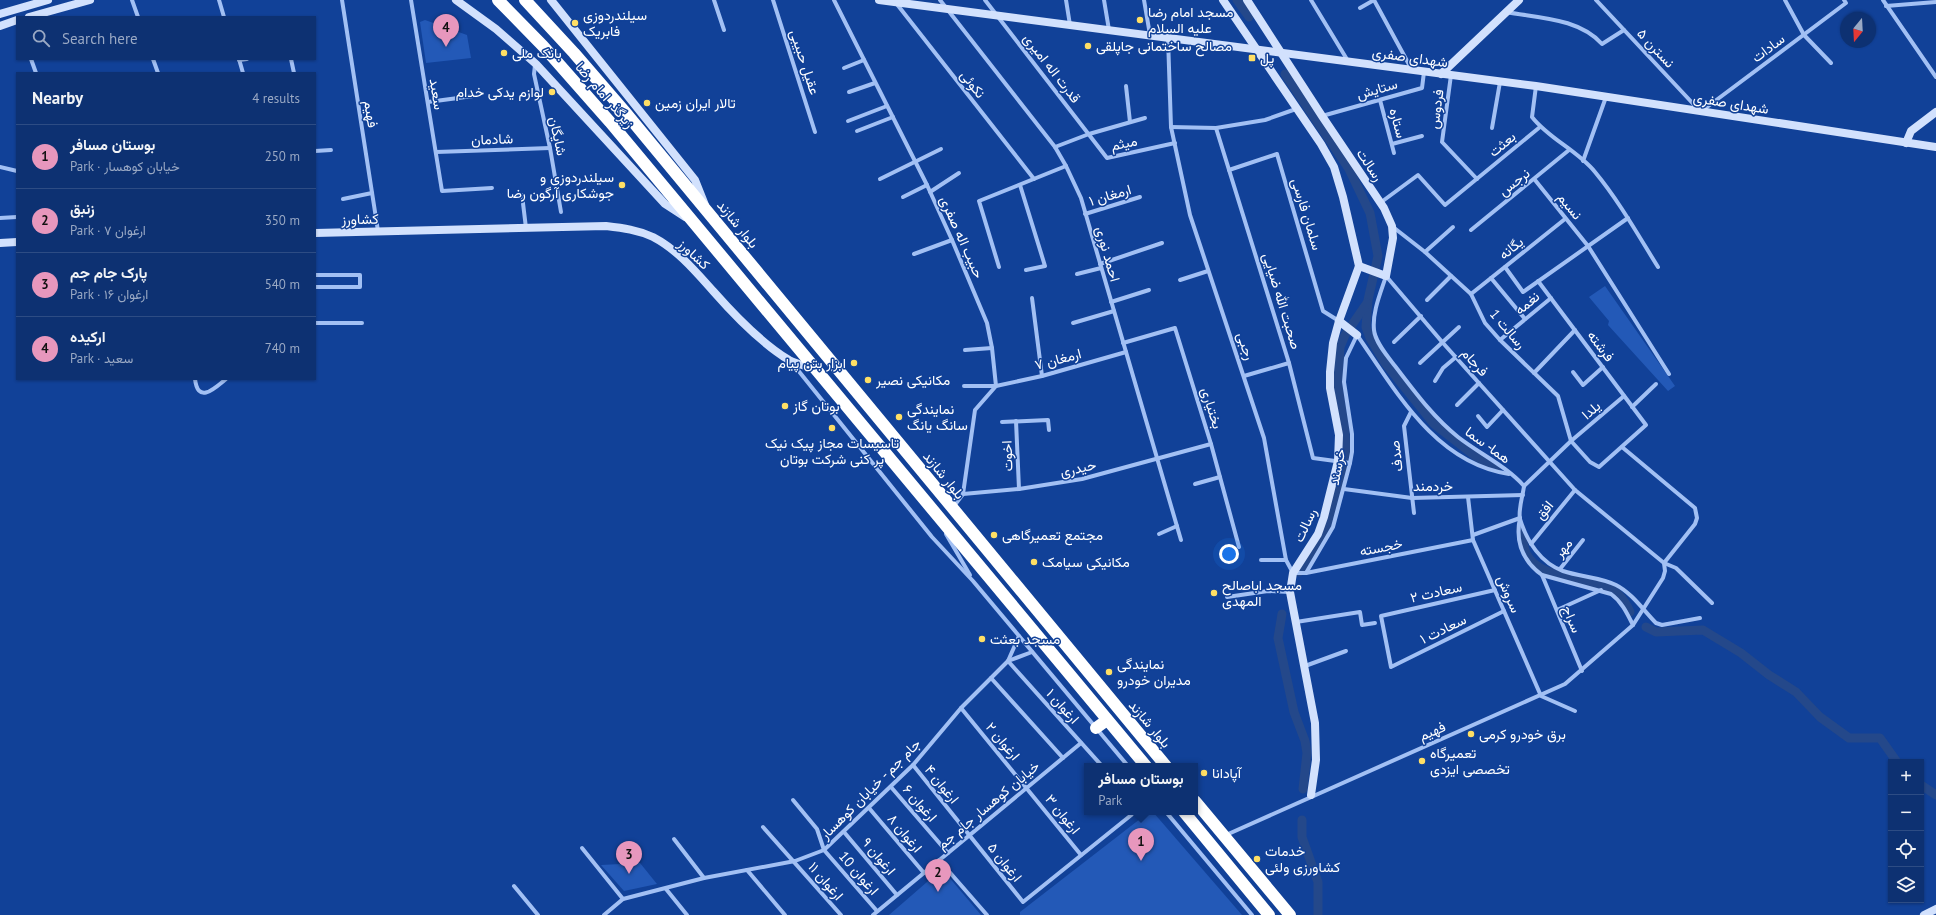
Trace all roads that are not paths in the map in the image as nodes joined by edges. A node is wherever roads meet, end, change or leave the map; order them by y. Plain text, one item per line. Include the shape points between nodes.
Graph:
1 (48, 0) edge
2 (90, 0) edge
3 (132, 0) edge
4 (219, 0) edge
5 (342, 0) edge
6 (411, 0) edge
7 (456, 0) edge
8 (498, 0) edge
9 (524, 0) edge
10 (551, 0) edge
11 (714, 0) edge
12 (773, 0) edge
13 (834, 0) edge
14 (879, 0) edge
15 (940, 0) edge
16 (985, 0) edge
17 (1066, 0) edge
18 (1104, 0) edge
19 (1144, 0) edge
20 (1223, 0) edge
21 (1247, 0) edge
22 (1311, 0) edge
23 (1374, 0) edge
24 (1519, 0) edge
25 (1596, 0) edge
26 (1784, 0) edge
27 (1844, 0) edge
28 (1883, 0) edge
29 (895, 2) junction
30 (1936, 2) edge
31 (1886, 6) junction
32 (1360, 8) dead end
33 (947, 9) junction
34 (1505, 12) junction
35 (0, 14) edge
36 (33, 16) edge
37 (138, 16) edge
38 (224, 16) edge
39 (997, 16) junction
40 (16, 21) edge
41 (1070, 25) junction
42 (0, 26) edge
43 (724, 30) dead end
44 (1109, 30) junction
45 (1624, 30) junction
46 (1804, 35) junction
47 (1150, 36) junction
48 (1168, 38) junction
49 (1256, 50) junction
50 (1281, 53) junction
51 (30, 60) edge
52 (153, 60) edge
53 (239, 60) edge
54 (291, 60) edge
55 (864, 60) junction
56 (1348, 62) junction
57 (1831, 63) dead end
58 (536, 64) junction
59 (844, 68) dead end
60 (1413, 70) junction
61 (36, 72) edge
62 (158, 72) edge
63 (243, 72) edge
64 (294, 72) edge
65 (1424, 72) junction
66 (1441, 74) junction
67 (1451, 75) junction
68 (1936, 77) edge
69 (1500, 82) junction
70 (875, 83) junction
71 (1126, 86) dead end
72 (1536, 86) junction
73 (849, 92) dead end
74 (473, 96) dead end
75 (1606, 97) junction
76 (1380, 100) junction
77 (428, 102) junction
78 (887, 106) junction
79 (1296, 109) junction
80 (1701, 112) junction
81 (1936, 112) edge
82 (1322, 116) junction
83 (893, 117) junction
84 (1145, 118) dead end
85 (848, 121) dead end
86 (1130, 122) junction
87 (1172, 126) junction
88 (1540, 127) junction
89 (1216, 128) junction
90 (1492, 128) dead end
91 (857, 131) dead end
92 (815, 132) dead end
93 (1089, 134) junction
94 (1422, 136) dead end
95 (1906, 142) junction
96 (1175, 143) junction
97 (1392, 144) junction
98 (1055, 147) junction
99 (1936, 147) edge
100 (550, 148) junction
101 (941, 149) dead end
102 (331, 150) dead end
103 (1569, 150) junction
104 (316, 151) edge
105 (436, 152) junction
106 (1394, 153) dead end
107 (1583, 161) junction
108 (915, 163) junction
109 (1066, 166) junction
110 (0, 167) edge
111 (16, 170) edge
112 (1230, 170) junction
113 (959, 173) dead end
114 (880, 179) dead end
115 (1034, 179) junction
116 (1477, 179) junction
117 (1535, 180) junction
118 (685, 183) joint
119 (1020, 185) junction
120 (927, 186) junction
121 (492, 188) dead end
122 (930, 192) junction
123 (372, 193) junction
124 (522, 195) dead end
125 (903, 197) dead end
126 (1140, 198) dead end
127 (343, 199) dead end
128 (1380, 203) junction
129 (708, 211) junction
130 (561, 212) dead end
131 (1085, 214) junction
132 (16, 217) edge
133 (0, 218) edge
134 (1628, 218) junction
135 (1565, 219) junction
136 (693, 222) junction
137 (1392, 226) junction
138 (1453, 227) dead end
139 (526, 228) junction
140 (1471, 230) dead end
141 (378, 231) junction
142 (316, 233) edge
143 (952, 240) junction
144 (16, 242) edge
145 (0, 243) edge
146 (1162, 243) dead end
147 (1588, 246) junction
148 (1425, 252) junction
149 (914, 254) dead end
150 (1100, 266) junction
151 (1359, 266) junction
152 (999, 267) dead end
153 (1505, 267) junction
154 (1658, 267) dead end
155 (1026, 270) dead end
156 (1208, 271) junction
157 (1078, 274) dead end
158 (316, 275) edge
159 (1386, 276) junction
160 (1451, 276) junction
161 (1491, 278) junction
162 (1180, 280) dead end
163 (1538, 281) junction
164 (316, 287) edge
165 (1149, 290) dead end
166 (1471, 294) junction
167 (1032, 298) dead end
168 (1551, 298) junction
169 (1427, 300) dead end
170 (1111, 302) junction
171 (1114, 311) junction
172 (1421, 316) junction
173 (1525, 319) junction
174 (1339, 321) junction
175 (316, 323) edge
176 (362, 323) dead end
177 (1073, 323) dead end
178 (1458, 327) dead end
179 (1575, 330) junction
180 (1357, 335) junction
181 (1500, 340) junction
182 (1394, 342) dead end
183 (1123, 343) junction
184 (1443, 343) junction
185 (992, 348) junction
186 (965, 350) dead end
187 (1126, 352) junction
188 (1456, 357) junction
189 (790, 360) junction
190 (1289, 363) junction
191 (1420, 363) dead end
192 (1603, 367) junction
193 (816, 369) junction
194 (1573, 372) dead end
195 (1534, 373) junction
196 (1669, 374) dead end
197 (1042, 376) junction
198 (1244, 376) junction
199 (195, 380) edge
200 (225, 380) edge
201 (1436, 382) dead end
202 (1479, 383) junction
203 (1656, 384) dead end
204 (964, 386) dead end
205 (996, 386) junction
206 (1624, 396) junction
207 (1457, 405) dead end
208 (1632, 407) junction
209 (1503, 410) junction
210 (1411, 412) junction
211 (1478, 416) dead end
212 (1016, 421) junction
213 (1002, 422) dead end
214 (1049, 430) dead end
215 (1572, 441) junction
216 (1212, 444) junction
217 (1622, 446) junction
218 (1157, 460) junction
219 (1338, 461) junction
220 (1550, 462) junction
221 (1350, 463) junction
222 (1509, 474) junction
223 (1220, 478) junction
224 (1195, 484) dead end
225 (1524, 486) junction
226 (1019, 489) junction
227 (1344, 489) junction
228 (1575, 490) junction
229 (963, 494) junction
230 (1523, 494) junction
231 (1468, 497) junction
232 (1412, 498) junction
233 (931, 507) junction
234 (952, 508) junction
235 (1414, 514) dead end
236 (1520, 518) junction
237 (1177, 526) junction
238 (1160, 534) dead end
239 (1473, 537) junction
240 (1181, 540) dead end
241 (1583, 540) dead end
242 (1531, 544) junction
243 (1239, 547) dead end
244 (1261, 560) dead end
245 (1286, 560) junction
246 (1664, 563) junction
247 (1560, 569) junction
248 (1306, 572) junction
249 (1293, 573) junction
250 (1542, 575) junction
251 (973, 581) junction
252 (1495, 590) junction
253 (1601, 590) junction
254 (1290, 592) junction
255 (1227, 597) dead end
256 (1712, 603) dead end
257 (1557, 610) junction
258 (1504, 611) junction
259 (1642, 612) junction
260 (1700, 618) dead end
261 (1296, 622) junction
262 (1375, 623) dead end
263 (1634, 624) junction
264 (1019, 636) junction
265 (1346, 651) dead end
266 (1032, 652) junction
267 (1008, 661) junction
268 (1304, 666) junction
269 (1391, 667) joint
270 (1582, 670) junction
271 (991, 678) junction
272 (1541, 696) junction
273 (961, 708) junction
274 (1575, 711) dead end
275 (1107, 720) junction
276 (1096, 728) junction
277 (1081, 743) junction
278 (1063, 758) junction
279 (1099, 763) edge
280 (1125, 763) edge
281 (1143, 763) edge
282 (1164, 763) edge
283 (912, 765) junction
284 (891, 786) junction
285 (1027, 787) junction
286 (1311, 795) junction
287 (792, 800) dead end
288 (1198, 805) edge
289 (869, 808) junction
290 (1131, 815) edge
291 (1169, 815) edge
292 (1186, 815) edge
293 (763, 827) dead end
294 (844, 832) junction
295 (969, 835) junction
296 (1224, 836) junction
297 (674, 839) dead end
298 (582, 848) dead end
299 (824, 850) junction
300 (948, 853) junction
301 (1081, 855) junction
302 (939, 860) junction
303 (795, 861) junction
304 (747, 870) junction
305 (924, 873) junction
306 (704, 878) junction
307 (514, 886) dead end
308 (666, 889) junction
309 (897, 895) junction
310 (623, 899) junction
311 (1936, 908) edge
312 (877, 911) junction
313 (538, 915) edge
314 (604, 915) edge
315 (687, 915) edge
316 (785, 915) edge
317 (841, 915) edge
318 (873, 915) edge
319 (987, 915) edge
320 (1252, 915) edge
321 (1269, 915) edge
322 (1290, 915) edge
323 (1924, 915) edge

1 - 35 street
2 - 36 street
3 - 37 street
4 - 38 street
5 - 123 street, فهیم
6 - 77 street, سعید
7 - 58 street via 496,29
8 - 136 highway, زیرگذر امام رضا via 543,46
9 - 118 highway, زیرگذر امام رضا via 574,53
10 - 129 street via 695,180
11 - 43 street
12 - 92 street, عقیل حبیبی
13 - 55 street, حبیب اله صفری
14 - 29 street, شهدای صفری
15 - 33 street, احمد نوری
16 - 39 street, قدرت اله امیری
17 - 41 street
18 - 44 street
19 - 47 street
20 - 49 street
21 - 50 street, رسالت
22 - 56 street
23 - 32 street
23 - 60 street
24 - 34 street
25 - 45 street, نسترن ۵
26 - 46 street
27 - 46 street, سادات via 1846,3
28 - 31 street
29 - 33 street, شهدای صفری
29 - 115 street, نکوئی
30 - 31 street
31 - 68 street
33 - 39 street, شهدای صفری
33 - 98 street, احمد نوری
34 - 45 street via 1573,24 1594,35 1602,44
34 - 66 street
39 - 41 street, شهدای صفری
39 - 93 street, قدرت اله امیری
40 - 42 street
41 - 44 street, شهدای صفری
44 - 47 street, شهدای صفری
45 - 80 street, نسترن ۵
46 - 57 street
46 - 80 street, سادات
47 - 48 street, شهدای صفری
48 - 49 street, شهدای صفری
48 - 87 street, رجبی
49 - 50 street, شهدای صفری
49 - 79 street
50 - 56 street, شهدای صفری
50 - 82 street, رسالت
51 - 61 street
52 - 62 street
53 - 63 street
54 - 64 street
55 - 59 street
55 - 70 street, حبیب اله صفری
56 - 60 street, شهدای صفری
58 - 100 street, شایگان via 534,74
58 - 136 street via 665,204
60 - 65 street, شهدای صفری
65 - 66 street, شهدای صفری
65 - 76 street, ستایش via 1422,88
66 - 67 street, شهدای صفری
67 - 69 street, شهدای صفری
67 - 116 street, فردوس via 1442,142
69 - 72 street, شهدای صفری
69 - 90 street
70 - 73 street
70 - 78 street, حبیب اله صفری
71 - 86 street
72 - 75 street, شهدای صفری
72 - 88 street via 1532,117
74 - 77 street
75 - 80 street, شهدای صفری
75 - 107 street
76 - 82 street, ستایش
76 - 97 street, ستاره
77 - 105 street, سعید
78 - 83 street, حبیب اله صفری
78 - 85 street
79 - 89 street via 1265,120
79 - 151 street via 1334,167 1352,230
80 - 95 street, شهدای صفری
81 - 95 street via 1911,131
82 - 128 street, رسالت
83 - 91 street
83 - 108 street, حبیب اله صفری
84 - 86 street
86 - 93 street
87 - 89 street
87 - 96 street, رجبی
88 - 103 street
88 - 116 street, بعثت
89 - 112 street, صحبت الله ضیایی
93 - 96 street, میثم via 1107,158
93 - 98 street
94 - 97 street
95 - 99 street, شهدای صفری
96 - 156 street, رجبی via 1190,215
97 - 106 street, ستاره
98 - 109 street, احمد نوری
100 - 105 street, شادمان
100 - 130 street, شایگان
101 - 108 street
102 - 104 street
103 - 107 street
103 - 117 street, نرجس
105 - 121 street, سعید via 442,191
107 - 134 street via 1594,171
108 - 114 street
108 - 120 street, حبیب اله صفری
109 - 115 street
109 - 131 street, احمد نوری
110 - 111 street
112 - 174 street, سلمان فارسی via 1277,154 1324,311
112 - 190 street, صحبت الله ضیایی
113 - 122 street
115 - 119 street
116 - 128 street, بعثت via 1445,205 1418,175
117 - 135 street, نسیم
117 - 140 street, نرجس
118 - 129 highway, بلوار شازند
119 - 152 street via 979,201
119 - 155 street via 1045,266
120 - 122 street, حبیب اله صفری
120 - 125 street
122 - 143 street, حبیب اله صفری
123 - 127 street
123 - 141 street, فهیم
124 - 139 street
126 - 131 street, ارمغان ۱
128 - 137 street, رسالت
129 - 234 highway, بلوار شازند
131 - 150 street, احمد نوری
132 - 133 street
134 - 147 street
134 - 154 street
135 - 147 street, نسیم
135 - 153 street, یگانه
136 - 193 highway
137 - 148 street, رسالت 1
137 - 159 street, رسالت via 1391,255
138 - 148 street
139 - 141 street, کشاورز
139 - 189 street, کشاورز via 606,226 634,229 653,238 692,267 735,315
141 - 142 street, کشاورز
143 - 149 street
143 - 185 street, حبیب اله صفری via 987,323
144 - 145 street
146 - 150 street
147 - 163 street
147 - 196 street, نسیم
148 - 160 street, رسالت 1
150 - 157 street
150 - 170 street, احمد نوری
151 - 159 street
151 - 174 street, رسالت
153 - 161 street, یگانه
153 - 163 street via 1523,292
156 - 162 street
156 - 198 street, رجبی
158 - 164 street via 360,275 360,287
159 - 172 street, فرجام
159 - 222 street, هما- سما via 1374,321 1377,339 1432,413 1458,437 1499,464
160 - 166 street, رسالت 1
160 - 169 street
161 - 166 street, یگانه
161 - 173 street
163 - 168 street, فرشته
165 - 170 street
166 - 181 street, رسالت 1 via 1485,323
167 - 197 street
168 - 173 street, نغمه
168 - 179 street, فرشته
170 - 171 street, احمد نوری
171 - 177 street
171 - 183 street, احمد نوری
172 - 182 street
172 - 184 street, فرجام
173 - 181 street, نغمه
174 - 180 street
174 - 219 street, رسالت via 1333,343 1330,380 1331,399 1339,435
175 - 176 street
178 - 184 street
179 - 192 street, فرشته
179 - 195 street
180 - 210 street, هما- سما
180 - 221 street, خرسند via 1346,358 1344,382 1352,434
181 - 195 street, رسالت 1
183 - 187 street, احمد نوری
183 - 216 street, بختیاری via 1175,328
184 - 188 street, فرجام
184 - 191 street
185 - 186 street
185 - 205 street, حبیب اله صفری
187 - 197 street, ارمغان ۷
187 - 218 street, احمد نوری
188 - 201 street via 1443,368
188 - 202 street, فرجام
189 - 193 street, کشاورز
189 - 251 street via 932,538
190 - 198 street
190 - 219 street, صحبت الله ضیایی via 1313,458
192 - 194 street via 1583,384
192 - 206 street, فرشته
193 - 233 highway
195 - 215 street, رسالت 1 via 1558,396
197 - 205 street, ارمغان ۷
198 - 245 street, رجبی via 1264,438
199 - 200 street via 199,391 204,393 210,392
202 - 207 street
202 - 209 street, فرجام
203 - 208 street
204 - 205 street, ارمغان ۷
205 - 229 street via 975,410
206 - 208 street, فرشته
206 - 215 street, یلدا
208 - 217 street, فرشته via 1646,425
209 - 211 street via 1487,427
209 - 220 street, فرجام
210 - 222 street, هما- سما via 1439,440 1464,457 1484,468
210 - 232 street, صدف via 1404,426
212 - 213 street
212 - 214 street via 1048,420
212 - 226 street, اخوت
215 - 217 street via 1590,462 1599,467
215 - 220 street, یلدا
216 - 218 street, حیدری
216 - 223 street, بختیاری
217 - 246 street via 1695,508 1695,524
218 - 226 street, حیدری via 1082,479
218 - 237 street, احمد نوری
219 - 221 street
219 - 249 street, رسالت via 1318,534
220 - 225 street, یلدا
220 - 228 street, فرجام
221 - 227 street, خرسند
222 - 225 street
223 - 224 street
223 - 243 street, بختیاری
225 - 230 street
226 - 229 street, حیدری
227 - 232 street, خردمند
227 - 248 street, خرسند via 1333,527
228 - 242 street, افق
228 - 246 street
229 - 234 street
230 - 231 street, خردمند
230 - 236 street
231 - 232 street, خردمند
231 - 239 street, سروش
232 - 235 street, صدف
233 - 251 street
233 - 275 highway
234 - 282 highway, بلوار شازند
236 - 239 street, خجسته
236 - 242 street
236 - 250 street via 1520,546 1526,561
237 - 238 street
237 - 240 street, احمد نوری
239 - 248 street, خجسته
239 - 252 street, سروش
241 - 247 street, مهر
242 - 247 street via 1551,566
244 - 245 street
245 - 249 street, رجبی
246 - 256 street via 1676,568
246 - 259 street via 1663,578
247 - 259 street via 1618,586
248 - 249 street, خجسته
249 - 254 street, رسالت
250 - 253 street
250 - 257 street, سراج
251 - 264 street
252 - 258 street, سروش
252 - 269 street, سعادت ۲ via 1381,616
253 - 257 street
253 - 263 street via 1618,599
254 - 255 street via 1268,591
254 - 261 street, رسالت
257 - 270 street, سراج
258 - 269 street, سعادت ۱
258 - 272 street, سروش
259 - 260 street via 1662,625
259 - 263 street, فهیم
261 - 262 street via 1360,612 1362,625
261 - 268 street, رسالت
263 - 270 street, فهیم
264 - 266 street
264 - 267 street
265 - 268 street
266 - 267 street
266 - 276 street
267 - 271 street, جام جم - خیابان کوهسار
267 - 277 street, ارغوان ۱
268 - 286 street, رسالت via 1315,723 1316,760
270 - 272 street, فهیم via 1565,684
271 - 273 street, جام جم - خیابان کوهسار
271 - 278 street
272 - 274 street
272 - 286 street, فهیم
273 - 283 street, جام جم - خیابان کوهسار
273 - 285 street, ارغوان ۲
275 - 276 highway
275 - 281 highway
276 - 280 street
277 - 278 street, خیابان کوهسار جام جم
277 - 279 street, ارغوان ۱
278 - 285 street, خیابان کوهسار جام جم
283 - 284 street, جام جم - خیابان کوهسار
283 - 295 street, ارغوان ۴
284 - 289 street, جام جم - خیابان کوهسار
284 - 300 street, ارغوان ۶
285 - 295 street, خیابان کوهسار جام جم
285 - 301 street, ارغوان ۳
286 - 296 street, فهیم
287 - 299 street via 817,829
288 - 296 highway
289 - 294 street, جام جم - خیابان کوهسار
289 - 305 street, ارغوان ۸
290 - 301 street
291 - 320 street
292 - 321 highway
293 - 303 street, ارغوان ۱۱
294 - 299 street, جام جم - خیابان کوهسار
294 - 309 street, ارغوان ۹
295 - 300 street, خیابان کوهسار جام جم
295 - 301 street, ارغوان ۵ via 1023,902
296 - 322 highway
297 - 306 street
298 - 310 street
299 - 303 street, جام جم - خیابان کوهسار
299 - 312 street, ارغوان 10
300 - 302 street, خیابان کوهسار جام جم
302 - 305 street, خیابان کوهسار جام جم
302 - 319 street
303 - 304 street, جام جم - خیابان کوهسار
303 - 317 street, ارغوان ۱۱
304 - 306 street, جام جم - خیابان کوهسار
304 - 316 street
305 - 309 street, خیابان کوهسار جام جم
306 - 308 street, جام جم - خیابان کوهسار
307 - 313 street
308 - 310 street, جام جم - خیابان کوهسار
308 - 315 street
309 - 312 street, خیابان کوهسار جام جم
310 - 314 street, جام جم - خیابان کوهسار
311 - 323 street
312 - 318 street, خیابان کوهسار جام جم

